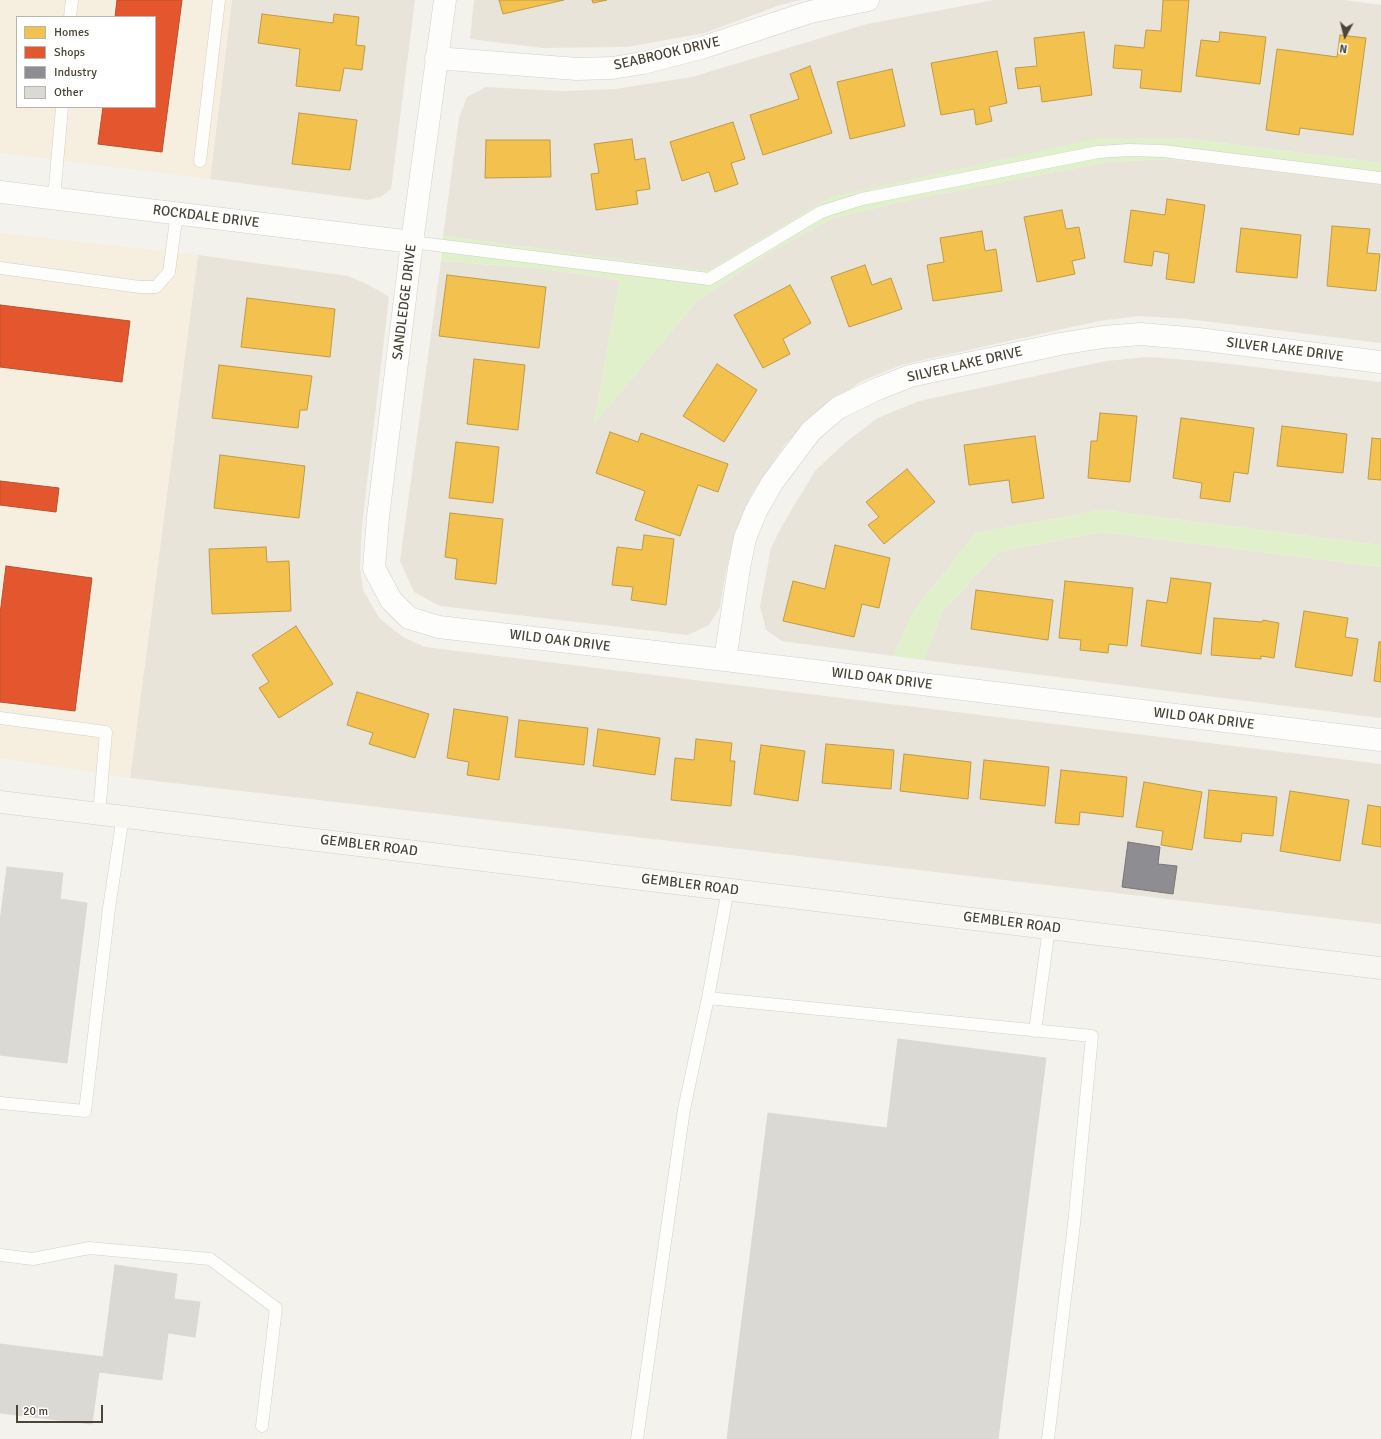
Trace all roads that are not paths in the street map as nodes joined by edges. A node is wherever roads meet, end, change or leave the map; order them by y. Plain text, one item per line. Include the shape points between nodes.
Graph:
1 (72, 0) edge
2 (219, 0) edge
3 (445, 0) edge
4 (868, 0) edge
5 (70, 16) edge
6 (436, 58) junction
7 (62, 108) edge
8 (200, 160) dead end
9 (1381, 178) edge
10 (0, 192) edge
11 (54, 198) junction
12 (177, 213) junction
13 (412, 242) junction
14 (0, 268) edge
15 (1381, 362) edge
16 (391, 600) joint
17 (725, 660) junction
18 (0, 718) edge
19 (1381, 740) edge
20 (0, 804) edge
21 (99, 814) junction
22 (123, 816) junction
23 (728, 889) junction
24 (1049, 928) junction
25 (1381, 968) edge
26 (708, 998) junction
27 (1035, 1031) junction
28 (0, 1103) edge
29 (0, 1255) edge
30 (262, 1426) dead end
31 (637, 1439) edge
32 (1048, 1439) edge

1 - 5 lane
2 - 8 lane
3 - 6 street, SANDLEDGE DRIVE
4 - 6 street, SEABROOK DRIVE via 810,12 704,47 643,63 612,68 577,69
6 - 13 street, SANDLEDGE DRIVE
7 - 11 lane
9 - 13 lane via 1163,151 1098,152 862,199 822,212 709,279
10 - 11 street, ROCKDALE DRIVE
11 - 12 street, ROCKDALE DRIVE
12 - 13 street, ROCKDALE DRIVE
12 - 14 lane via 169,272 156,287
13 - 16 street, SANDLEDGE DRIVE via 374,568
15 - 17 street, SILVER LAKE DRIVE via 1141,334 1060,344 910,376 875,390 838,408 811,431 772,483 756,511 745,538
16 - 17 street, WILD OAK DRIVE via 409,618 438,627
17 - 19 street, WILD OAK DRIVE
18 - 21 lane via 106,732
20 - 21 main road, GEMBLER ROAD
21 - 22 main road, GEMBLER ROAD
22 - 23 main road, GEMBLER ROAD
22 - 28 lane via 109,908 85,1111
23 - 24 main road, GEMBLER ROAD
23 - 26 lane
24 - 25 main road, GEMBLER ROAD
24 - 27 lane
26 - 27 lane
26 - 31 lane via 684,1109
27 - 32 lane via 1092,1036 1074,1224
29 - 30 lane via 33,1259 89,1248 210,1259 276,1308

